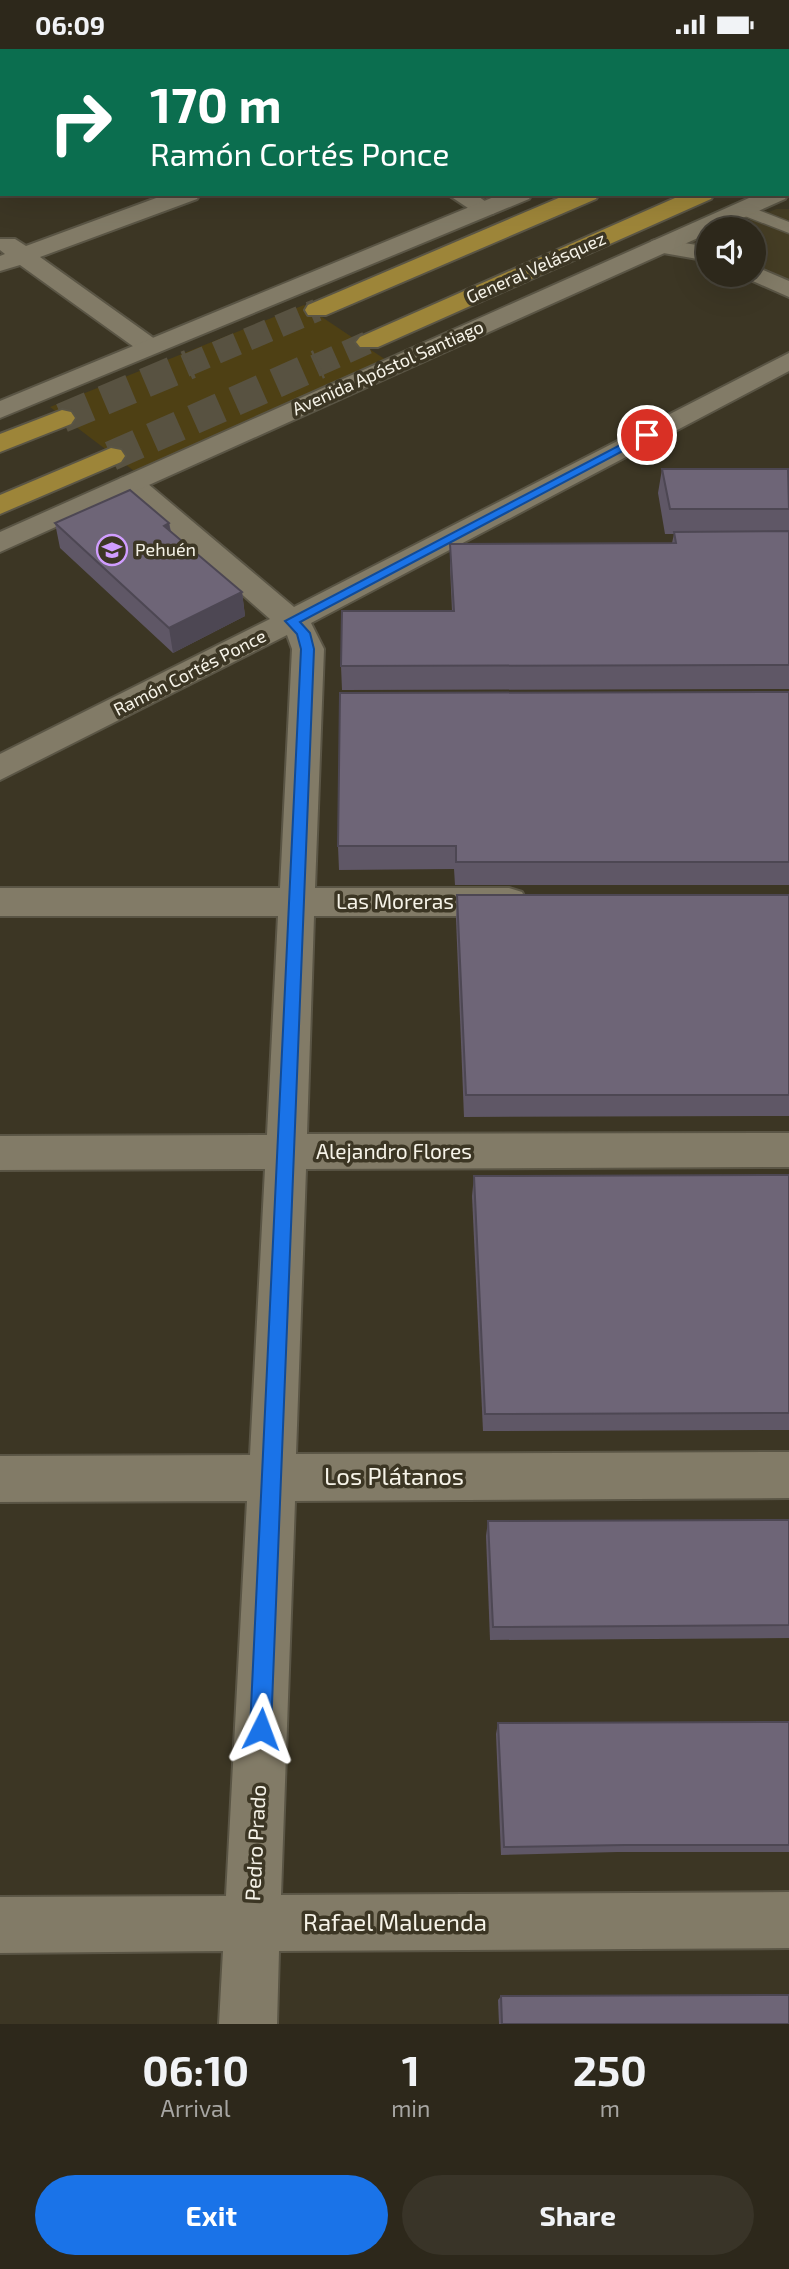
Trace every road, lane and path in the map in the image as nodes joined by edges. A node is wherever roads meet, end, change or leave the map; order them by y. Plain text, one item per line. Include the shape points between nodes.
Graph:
1 (184, 196) edge
2 (462, 196) edge
3 (516, 196) edge
4 (583, 196) edge
5 (698, 196) edge
6 (775, 196) edge
7 (485, 209) junction
8 (743, 209) junction
9 (786, 231) edge
10 (0, 239) edge
11 (660, 246) junction
12 (696, 252) edge
13 (23, 255) junction
14 (0, 264) edge
15 (766, 279) edge
16 (789, 290) edge
17 (317, 310) tunnel mouth
18 (369, 342) tunnel mouth
19 (150, 347) junction
20 (789, 361) edge
21 (0, 409) edge
22 (62, 418) tunnel mouth
23 (0, 444) edge
24 (111, 456) tunnel mouth
25 (131, 484) junction
26 (0, 505) edge
27 (0, 543) edge
28 (435, 546) junction
29 (489, 546) edge
30 (291, 621) junction
31 (0, 768) edge
32 (0, 902) edge
33 (297, 902) junction
34 (543, 902) edge
35 (789, 1150) edge
36 (286, 1152) junction
37 (0, 1153) edge
38 (789, 1475) edge
39 (272, 1478) junction
40 (0, 1479) edge
41 (789, 1920) edge
42 (252, 1924) junction
43 (0, 1925) edge
44 (248, 2024) edge

1 - 13 street
2 - 7 street
3 - 7 street
4 - 17 highway
5 - 18 highway, General Velásquez
6 - 8 street, Avenida Apóstol Santiago
7 - 19 street
8 - 9 lane
8 - 11 street, Avenida Apóstol Santiago
10 - 13 street
11 - 12 street
11 - 25 street, Avenida Apóstol Santiago
13 - 14 street
13 - 19 street
15 - 16 street
19 - 21 street
20 - 28 street, Ramón Cortés Ponce
22 - 23 highway
24 - 26 highway
25 - 27 street, Avenida Apóstol Santiago
25 - 30 street, Pedro Prado
28 - 29 street
28 - 30 street, Ramón Cortés Ponce
30 - 31 street, Ramón Cortés Ponce
30 - 33 street, Pedro Prado via 303,633 320,703
32 - 33 street, Las Moreras
33 - 34 street, Las Moreras
33 - 36 street, Pedro Prado
35 - 36 street, Alejandro Flores
36 - 37 street, Alejandro Flores
36 - 39 street, Pedro Prado
38 - 39 street, Los Plátanos
39 - 40 street, Los Plátanos
39 - 42 street, Pedro Prado
41 - 42 street, Rafael Maluenda
42 - 43 street, Rafael Maluenda
42 - 44 street, Pedro Prado

